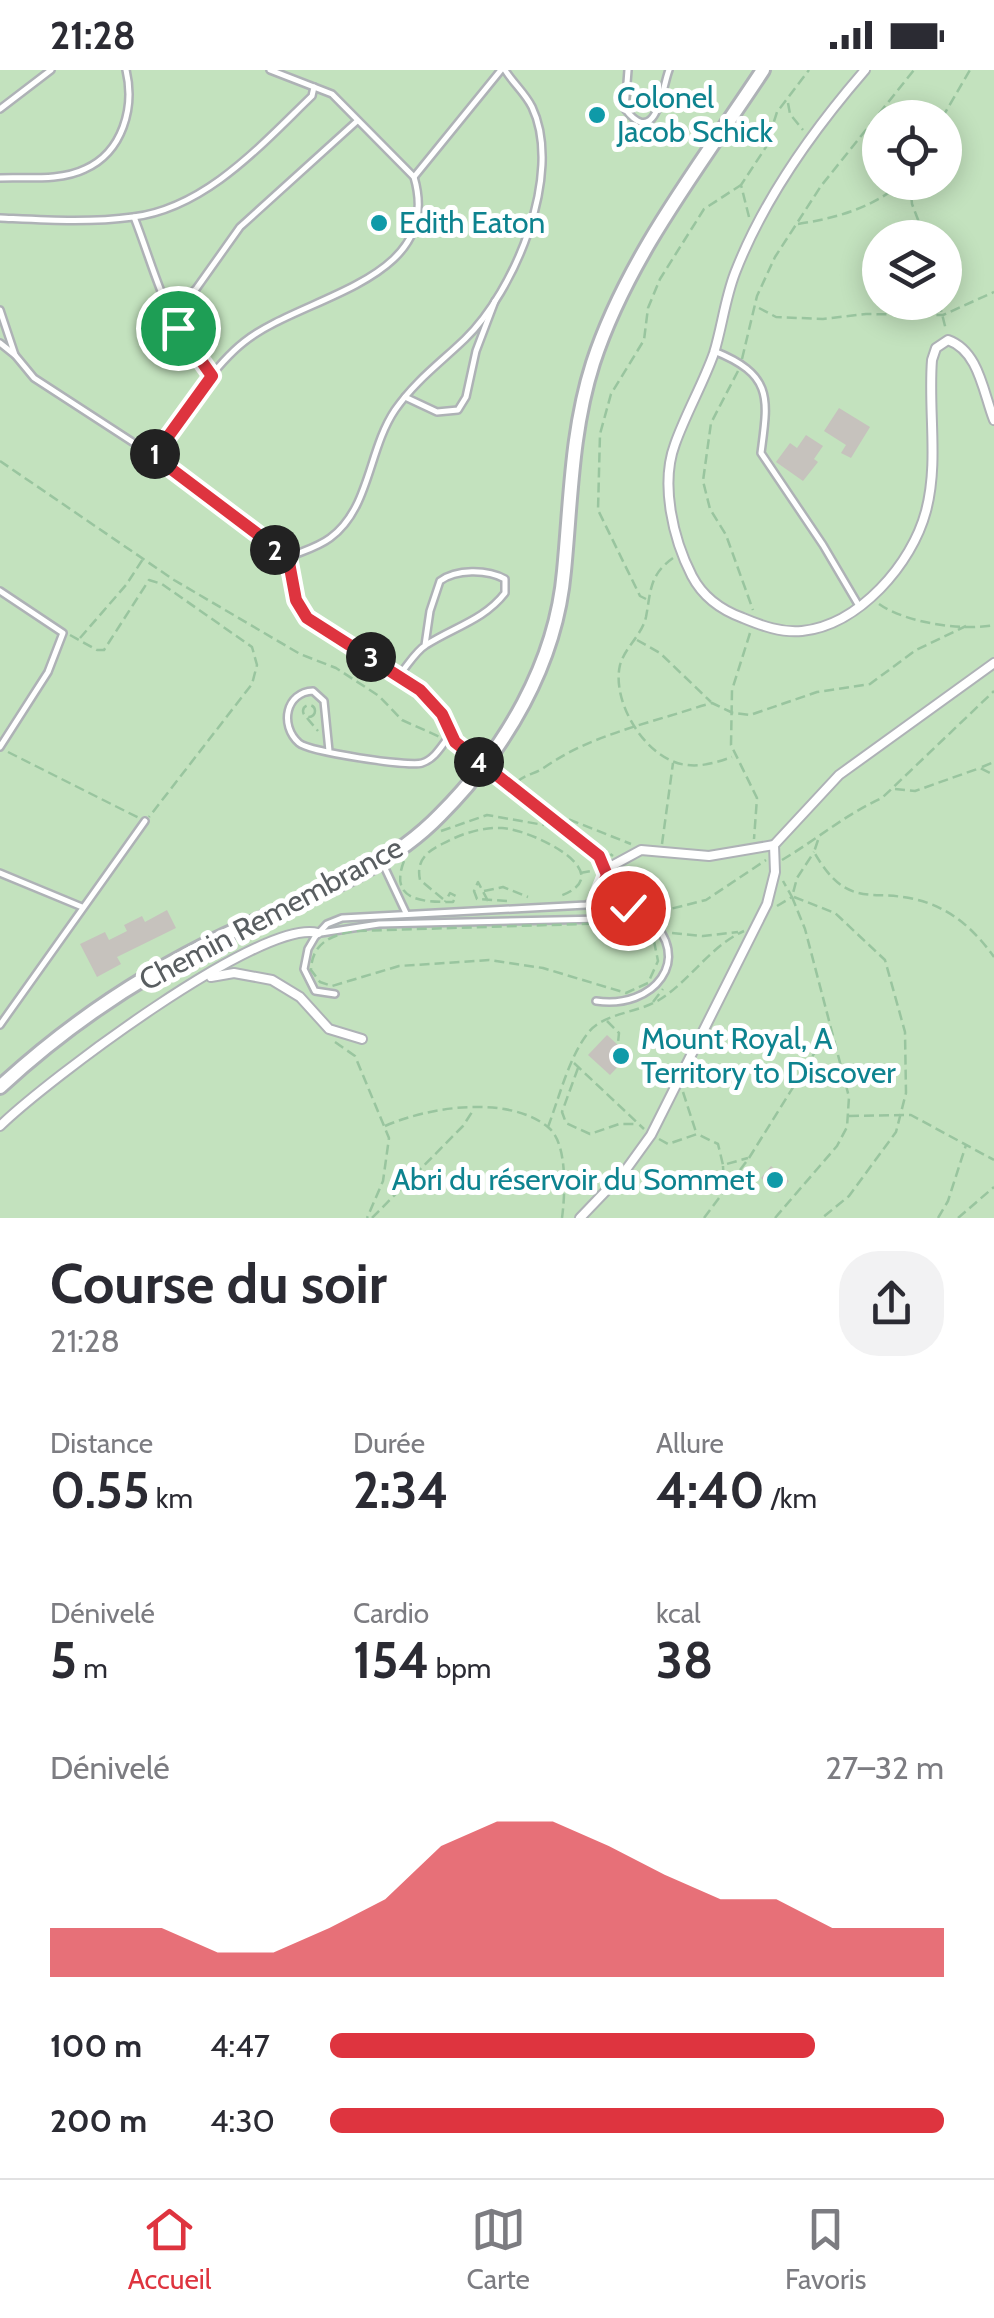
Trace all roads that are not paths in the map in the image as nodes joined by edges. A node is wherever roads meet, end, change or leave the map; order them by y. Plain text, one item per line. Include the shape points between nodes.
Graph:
1 (51, 70) edge
2 (126, 70) edge
3 (270, 70) edge
4 (503, 70) edge
5 (628, 70) edge
6 (669, 70) edge
7 (760, 70) edge
8 (865, 70) edge
9 (314, 87) junction
10 (0, 109) edge
11 (356, 122) junction
12 (414, 177) junction
13 (0, 178) edge
14 (134, 217) junction
15 (0, 218) edge
16 (495, 301) junction
17 (0, 310) edge
18 (169, 312) junction
19 (0, 343) edge
20 (714, 351) junction
21 (15, 355) junction
22 (212, 376) junction
23 (405, 397) junction
24 (994, 420) edge
25 (154, 456) junction
26 (288, 557) junction
27 (0, 591) edge
28 (858, 606) junction
29 (426, 645) junction
30 (994, 663) edge
31 (400, 674) junction
32 (448, 738) junction
33 (0, 748) edge
34 (329, 751) junction
35 (483, 766) junction
36 (145, 822) road end
37 (774, 845) junction
38 (382, 862) junction
39 (601, 872) junction
40 (0, 873) edge
41 (596, 902) junction
42 (619, 906) junction
43 (82, 907) junction
44 (406, 912) junction
45 (318, 933) junction
46 (197, 981) junction
47 (335, 994) dead end
48 (596, 1002) dead end
49 (0, 1025) edge
50 (362, 1039) dead end
51 (0, 1086) edge
52 (0, 1126) edge
53 (580, 1218) edge

1 - 10 lane
2 - 13 lane via 126,122 99,160 72,174
3 - 9 lane
4 - 12 lane
4 - 16 lane via 533,109 540,184 532,228
5 - 6 lane via 625,109 645,120 660,109
7 - 35 street, Chemin Remembrance via 632,262 593,349 568,446 556,592 541,654 524,699
8 - 20 street via 811,137 758,225 729,288
9 - 11 lane via 332,94
9 - 14 lane via 228,173 184,201
11 - 12 lane
11 - 18 lane via 240,227 196,289
12 - 22 lane via 418,212 403,250 359,284 254,334
14 - 15 lane
14 - 18 lane
16 - 23 lane
16 - 23 lane via 458,410 438,412
17 - 21 lane
18 - 22 lane
19 - 21 lane
20 - 28 lane via 751,372 767,401 760,453
20 - 28 street via 671,456 672,509 683,552 705,595 752,622 785,631 836,620
21 - 25 lane via 47,387
22 - 25 lane
23 - 26 lane via 375,448 350,519 320,545
24 - 28 street via 964,348 948,340 936,348 926,512 899,566
25 - 26 lane
26 - 31 lane via 300,611
27 - 33 lane via 64,633
29 - 29 lane via 496,604 506,593 505,579 474,573 440,581
29 - 31 lane
30 - 37 street via 854,763
31 - 32 lane via 434,705
32 - 34 lane via 432,758 410,764
32 - 35 lane
34 - 34 lane via 303,746 294,736 288,711 300,692 322,697
35 - 38 street, Chemin Remembrance via 441,815
35 - 39 lane via 594,852
36 - 43 lane
37 - 39 street via 709,856 641,850
37 - 53 street via 766,907 679,1085 625,1172
38 - 44 lane
38 - 51 street, Chemin Remembrance via 150,976
39 - 41 lane via 604,889
40 - 43 lane
41 - 42 lane
41 - 44 lane
42 - 45 lane via 602,919 379,924
42 - 48 lane via 657,928 666,950 663,975 637,1000
43 - 49 lane
44 - 45 lane via 342,918
45 - 46 street via 297,933
45 - 47 lane via 305,975 320,994
46 - 50 street via 234,974 272,980 300,997 329,1029
46 - 52 street via 128,1022

